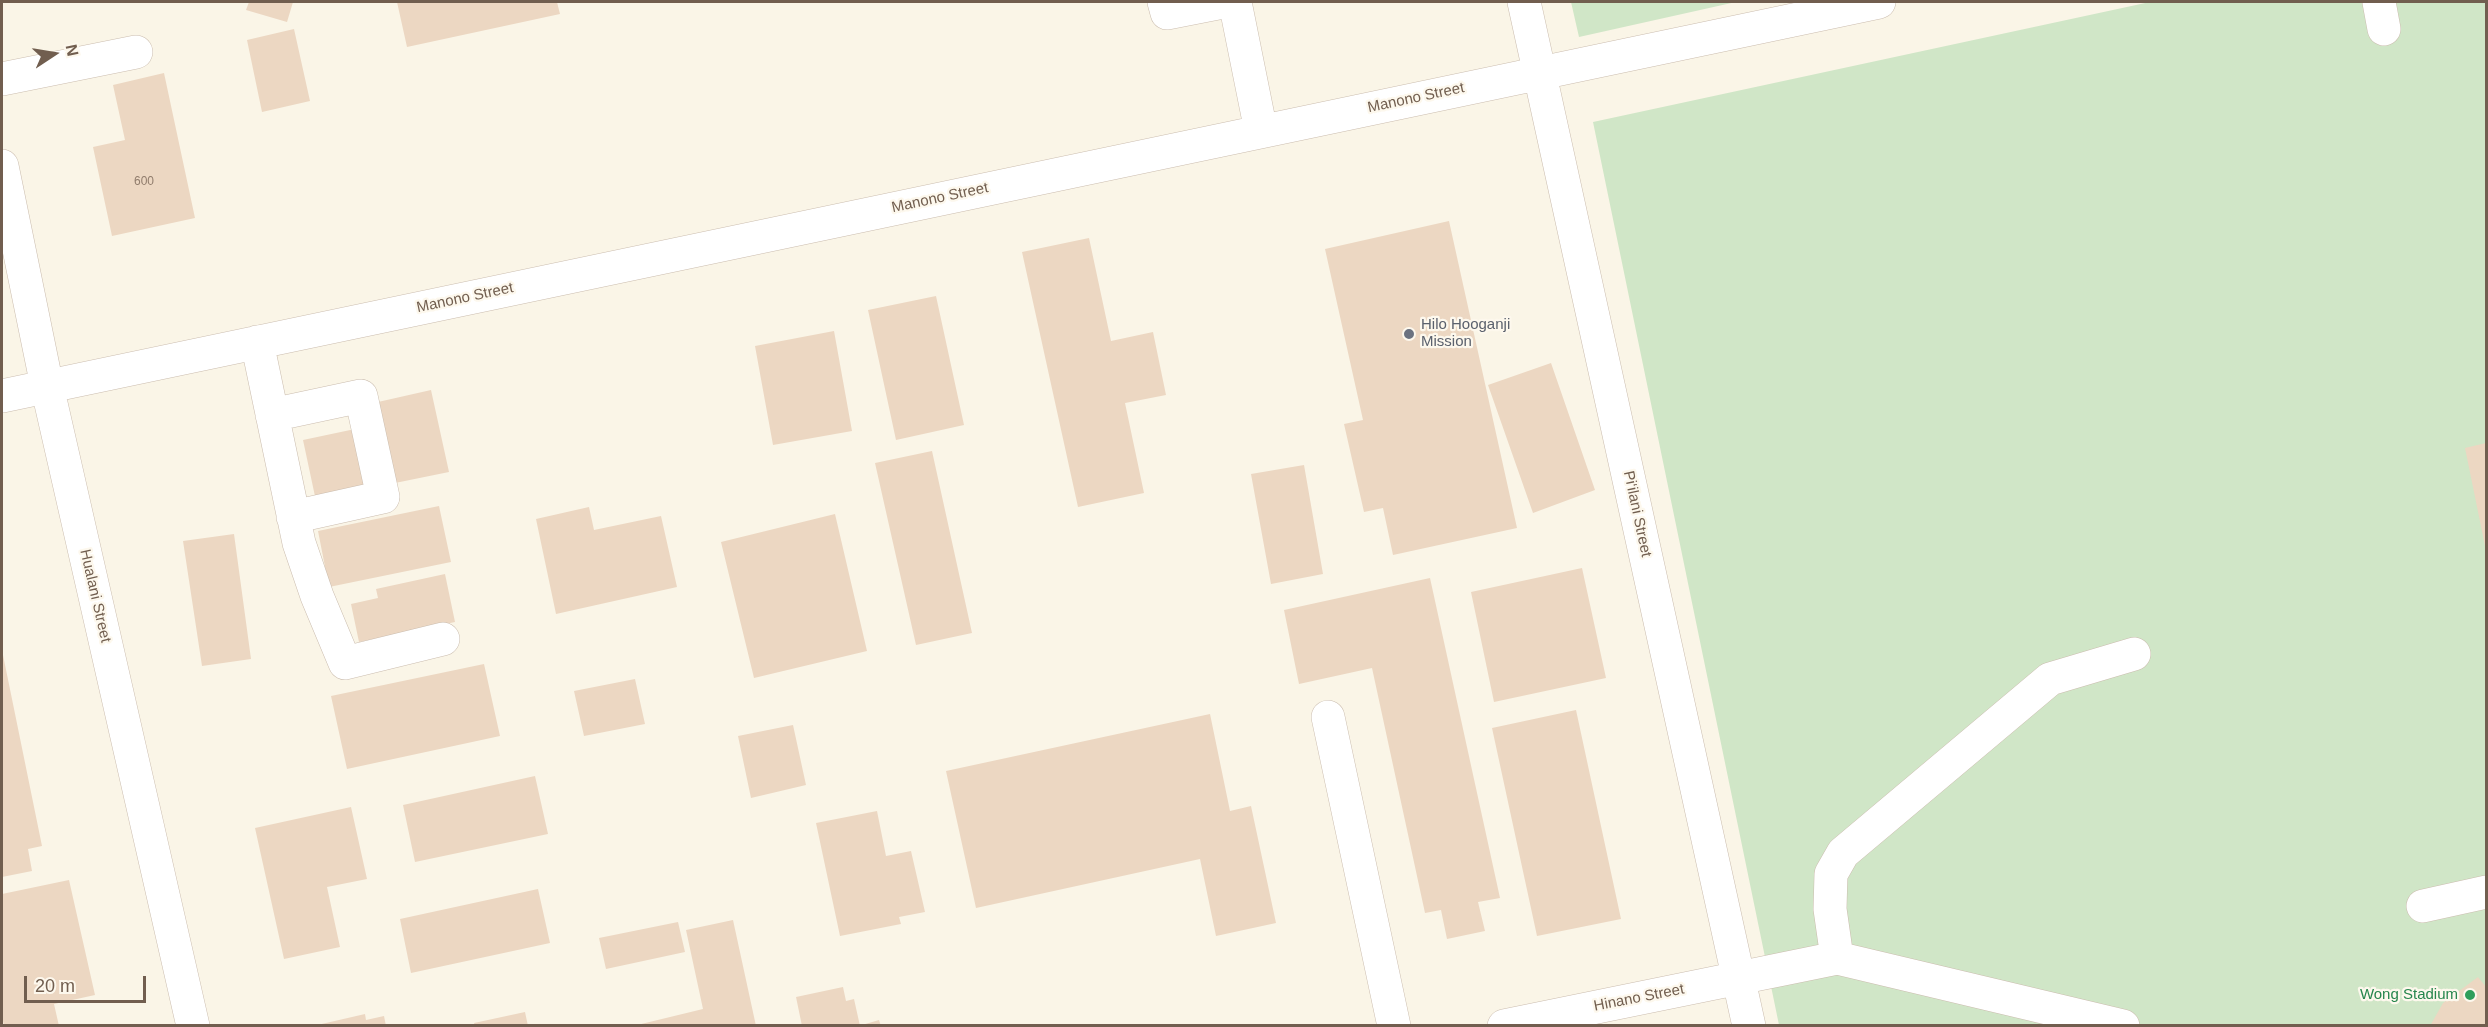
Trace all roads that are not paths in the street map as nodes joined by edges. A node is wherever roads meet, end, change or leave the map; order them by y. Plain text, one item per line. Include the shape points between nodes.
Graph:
1 (1164, 2) edge
2 (1223, 2) edge
3 (1235, 2) edge
4 (1524, 2) edge
5 (1880, 2) edge
6 (135, 52) dead end
7 (1540, 72) junction
8 (2, 79) edge
9 (1261, 131) junction
10 (2, 166) edge
11 (257, 342) junction
12 (47, 386) junction
13 (2, 396) edge
14 (272, 415) junction
15 (293, 517) junction
16 (443, 639) dead end
17 (2133, 654) dead end
18 (1328, 717) dead end
19 (2487, 892) edge
20 (2423, 906) dead end
21 (1837, 957) junction
22 (1739, 978) junction
23 (193, 1026) edge
24 (1394, 1026) edge
25 (1504, 1026) edge
26 (1749, 1026) edge
27 (2123, 1026) edge

1 - 2 street via 1167,13
3 - 9 street
4 - 7 street, Pi‘ilani Street
5 - 7 street, Manono Street
6 - 8 street
7 - 9 street, Manono Street
7 - 22 street, Pi‘ilani Street
9 - 11 street, Manono Street
10 - 12 street, Hualani Street
11 - 12 street, Manono Street
11 - 14 street
12 - 13 street, Manono Street
12 - 23 street, Hualani Street
14 - 15 street
14 - 15 street via 361,396 383,497
15 - 16 street via 317,596 345,663
17 - 21 street via 2050,679 1843,853 1831,874 1830,909
18 - 24 street
19 - 20 street
21 - 22 street, Hinano Street
21 - 27 street
22 - 25 street, Hinano Street
22 - 26 street, Pi‘ilani Street

